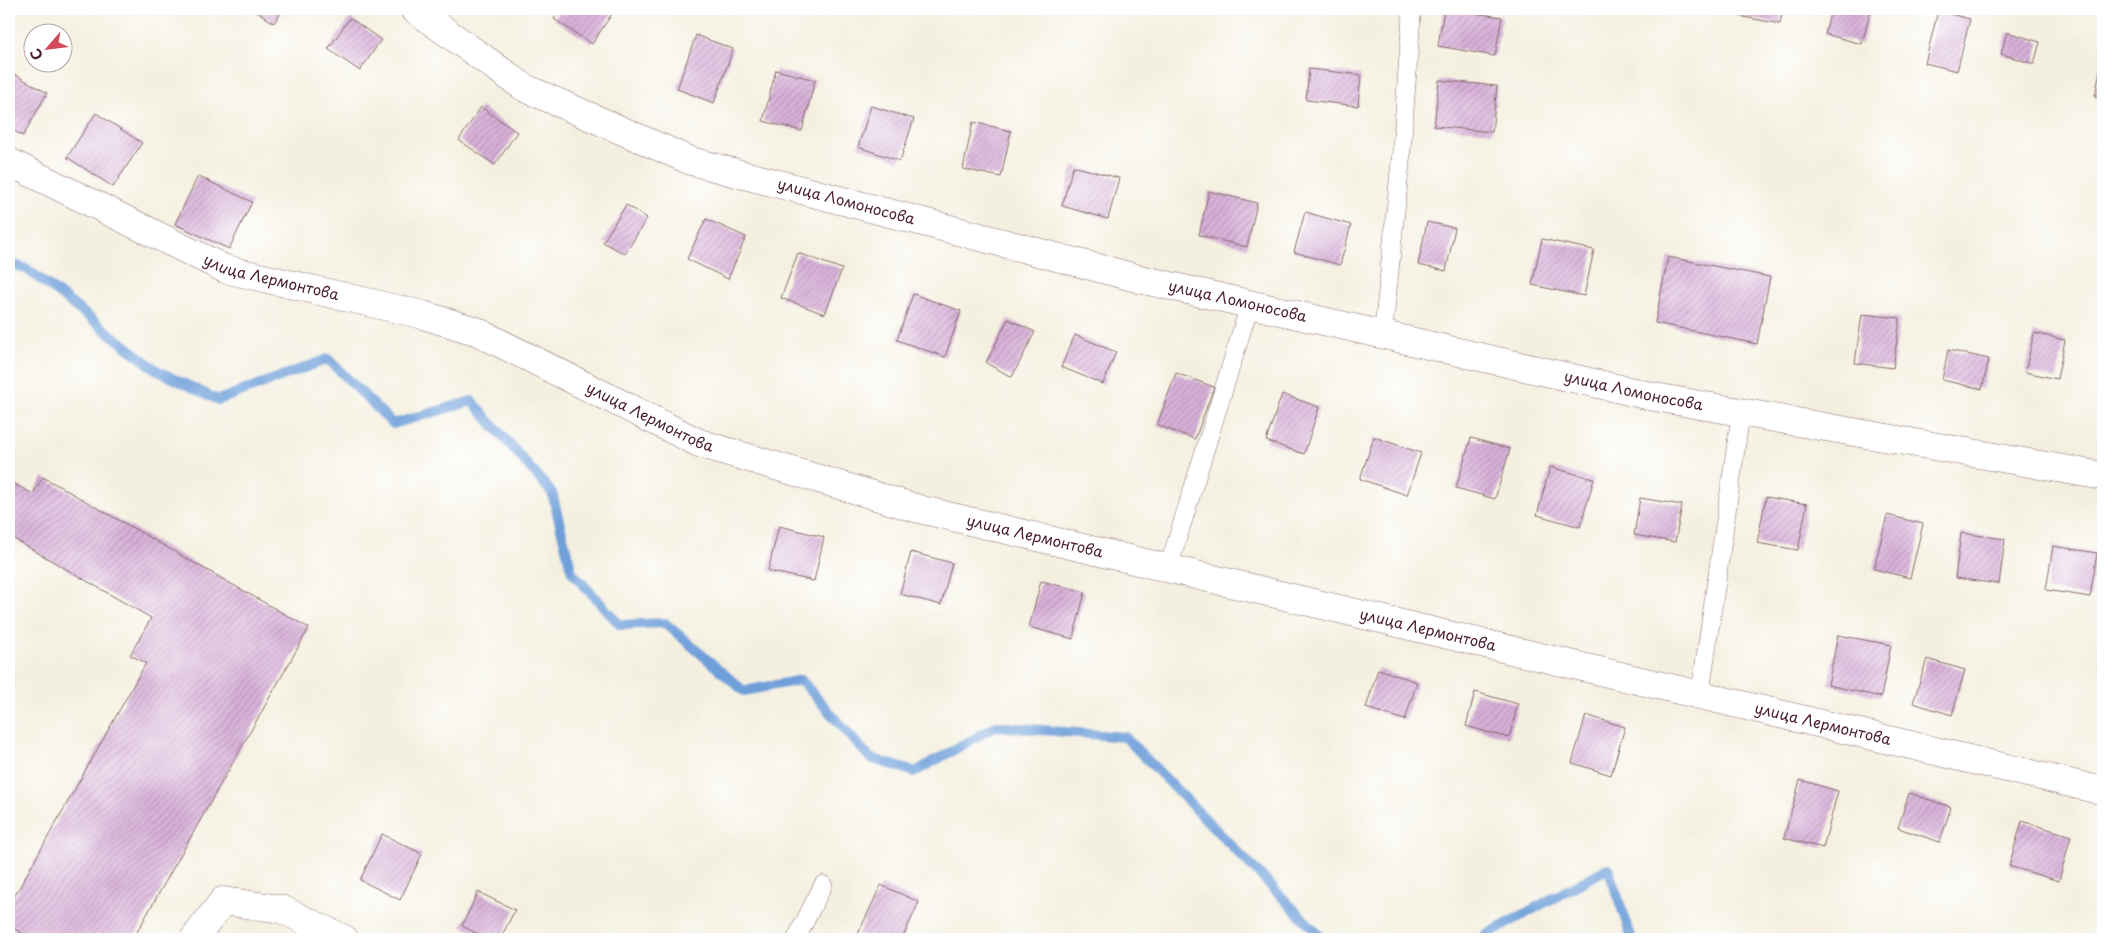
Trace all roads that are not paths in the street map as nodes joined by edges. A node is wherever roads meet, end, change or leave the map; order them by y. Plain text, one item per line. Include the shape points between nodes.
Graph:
1 (414, 9) edge
2 (1412, 9) edge
3 (9, 162) edge
4 (1250, 304) junction
5 (1383, 334) junction
6 (1741, 412) junction
7 (2103, 476) edge
8 (1168, 569) junction
9 (1700, 695) junction
10 (2103, 791) edge
11 (823, 885) dead end
12 (194, 939) edge
13 (344, 939) edge
14 (796, 939) edge

1 - 4 street, улица Ломоносова via 525,88 691,161 1130,276
2 - 5 lane
3 - 8 street, улица Лермонтова via 225,269 423,315 476,331 699,444 919,510
4 - 5 street, улица Ломоносова
4 - 8 lane
5 - 6 street, улица Ломоносова via 1655,397
6 - 7 street, улица Ломоносова
6 - 9 lane
8 - 9 street, улица Лермонтова
9 - 10 street, улица Лермонтова
11 - 14 lane
12 - 13 street via 223,901 281,909

